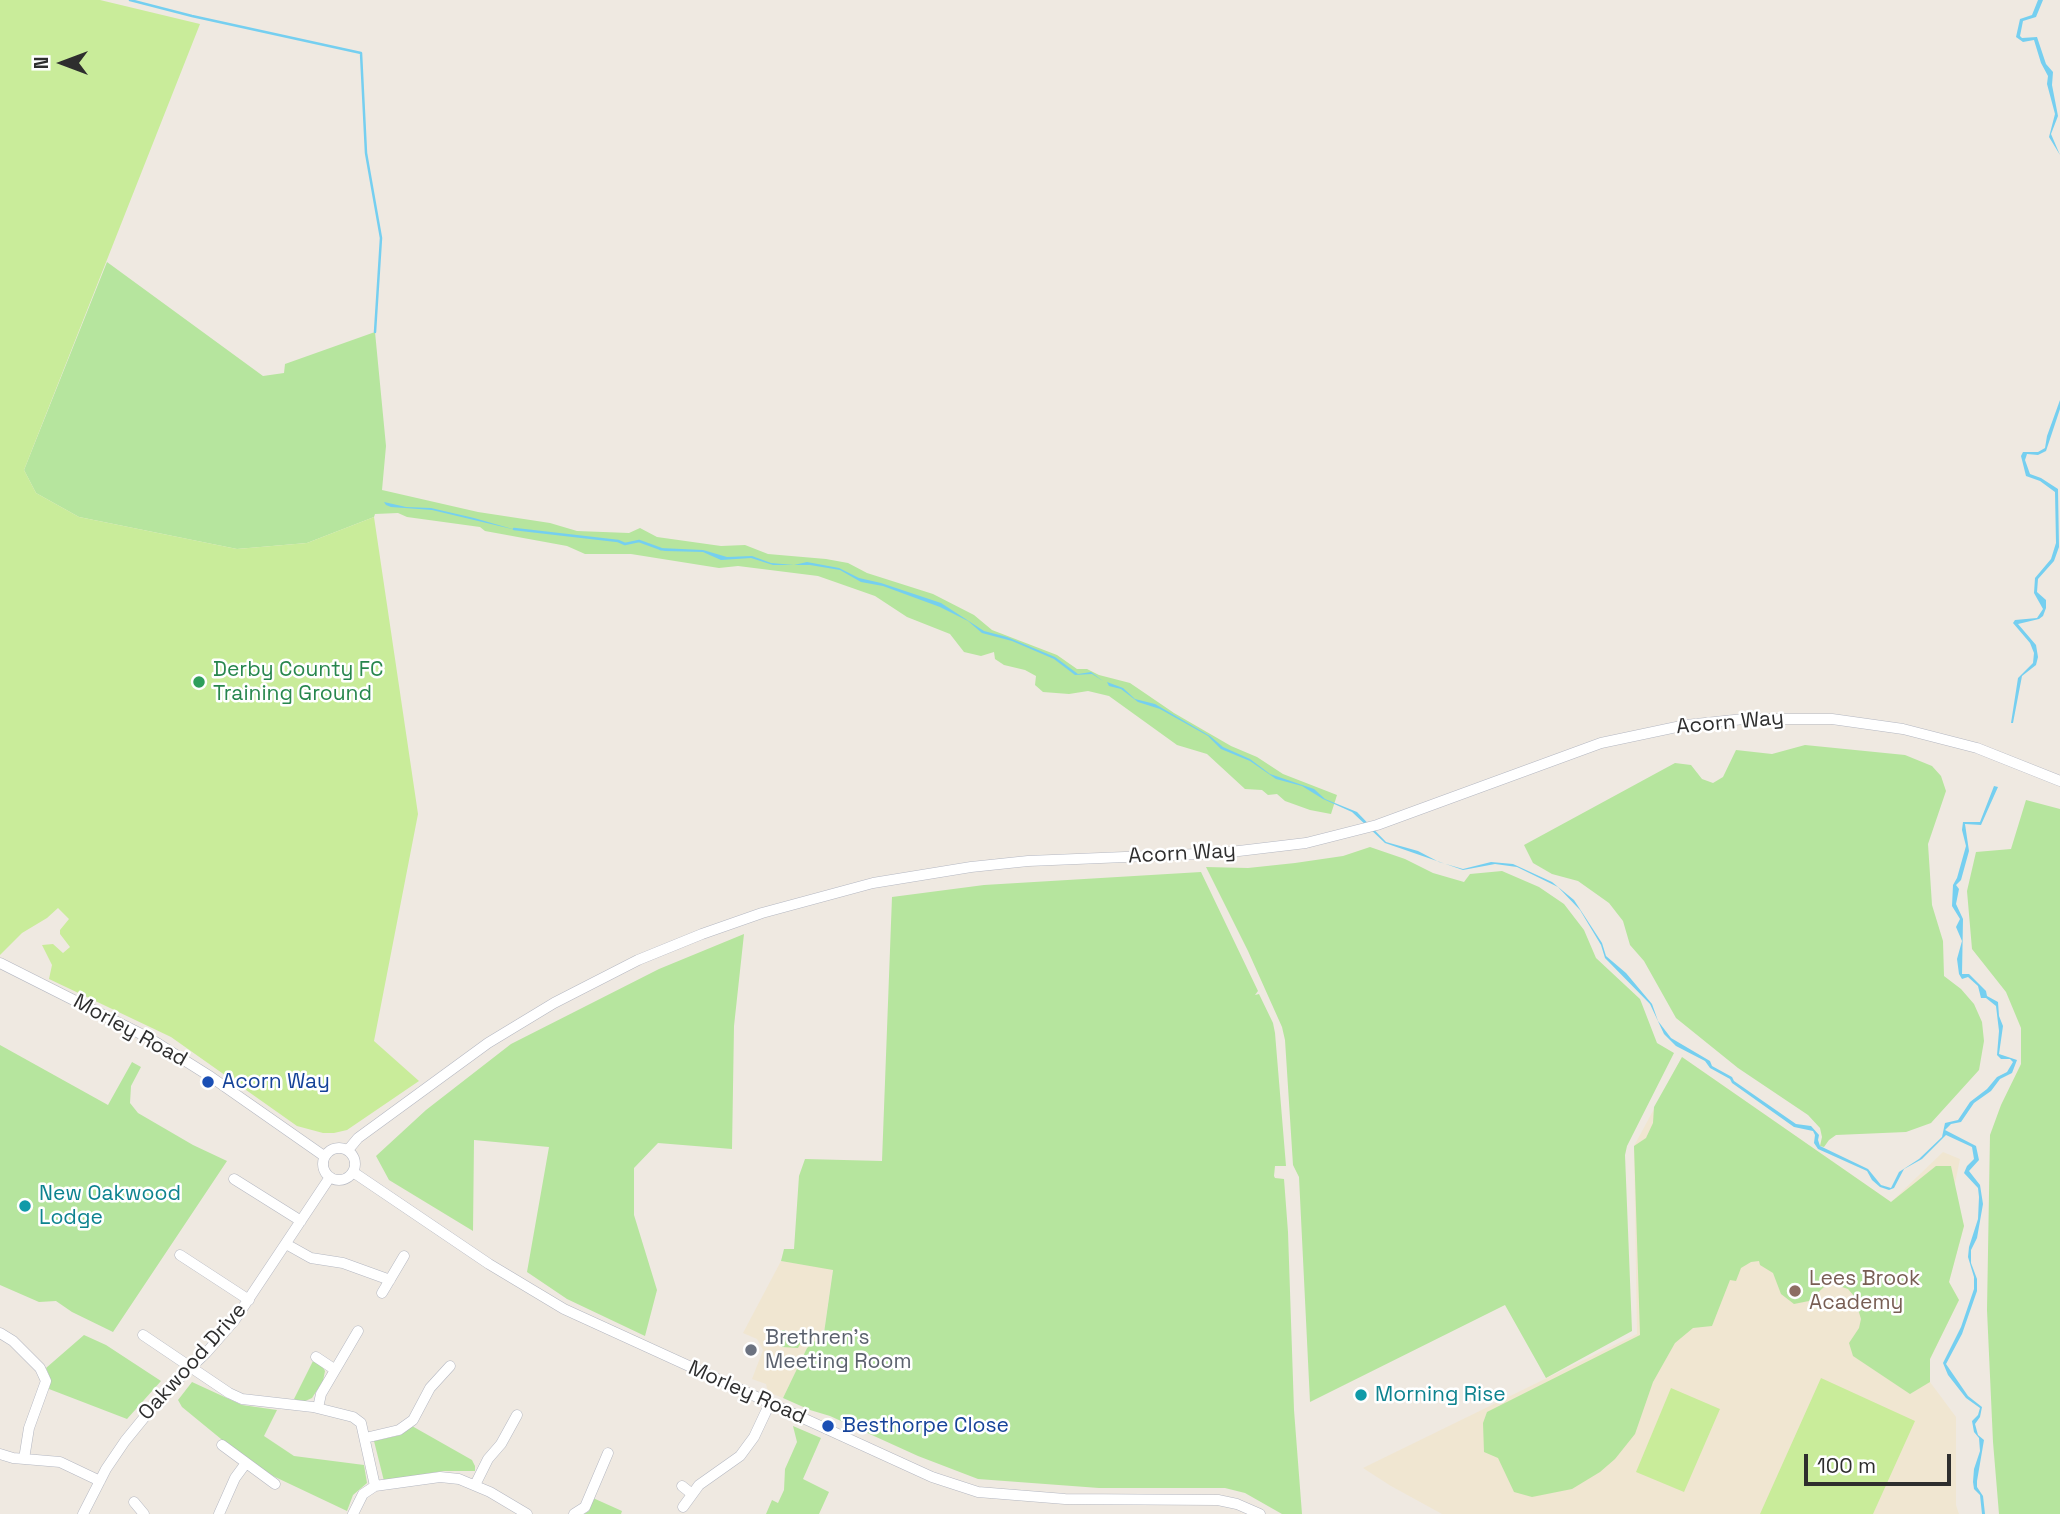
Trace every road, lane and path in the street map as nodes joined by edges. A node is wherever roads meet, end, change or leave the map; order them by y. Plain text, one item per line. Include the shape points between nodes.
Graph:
1 (2060, 781) edge
2 (0, 963) edge
3 (348, 1150) junction
4 (324, 1156) junction
5 (353, 1172) junction
6 (330, 1177) junction
7 (234, 1179) dead end
8 (301, 1221) junction
9 (286, 1244) junction
10 (180, 1255) dead end
11 (404, 1256) dead end
12 (390, 1280) junction
13 (382, 1293) dead end
14 (249, 1300) junction
15 (358, 1331) dead end
16 (0, 1333) edge
17 (143, 1335) dead end
18 (316, 1357) dead end
19 (450, 1366) dead end
20 (192, 1367) junction
21 (334, 1369) junction
22 (770, 1403) junction
23 (318, 1408) junction
24 (517, 1415) dead end
25 (365, 1438) junction
26 (222, 1445) dead end
27 (608, 1453) dead end
28 (0, 1454) edge
29 (24, 1458) junction
30 (246, 1463) junction
31 (100, 1480) junction
32 (275, 1484) dead end
33 (475, 1485) junction
34 (375, 1486) junction
35 (682, 1486) dead end
36 (692, 1494) junction
37 (134, 1502) dead end
38 (683, 1507) dead end
39 (83, 1514) edge
40 (144, 1514) edge
41 (219, 1514) edge
42 (353, 1514) edge
43 (527, 1514) edge
44 (574, 1514) edge
45 (1260, 1514) edge

1 - 3 street, Acorn Way via 1977,748 1903,729 1832,719 1744,719 1686,725 1601,743 1377,825 1306,843 1198,855 1028,861 873,883 762,913 638,960 488,1043
2 - 4 street, Morley Road via 149,1038
3 - 4 street via 330,1149
3 - 5 street via 355,1159
4 - 6 street via 322,1166
5 - 6 street via 341,1180
5 - 22 street, Morley Road via 564,1309
6 - 8 street, Oakwood Drive
7 - 8 street
8 - 9 street, Oakwood Drive
9 - 12 street via 310,1258 343,1263
9 - 14 street, Oakwood Drive
10 - 14 street
11 - 12 street
12 - 13 street
14 - 20 street, Oakwood Drive
15 - 21 street
16 - 29 street via 40,1368 46,1381
17 - 20 street
18 - 21 street
19 - 25 street via 430,1388 413,1420 399,1430
20 - 23 street via 242,1399
20 - 31 street, Oakwood Drive via 138,1424
21 - 23 street
22 - 36 street via 740,1456
22 - 45 street, Morley Road via 966,1490 1065,1499 1218,1500
23 - 25 street via 353,1417 361,1423
24 - 33 street
25 - 34 street
26 - 30 street
27 - 44 street via 584,1507
28 - 29 street
29 - 31 street via 60,1462
30 - 32 street
30 - 41 street
31 - 39 street, Oakwood Drive
33 - 34 street via 440,1477
33 - 43 street
34 - 42 street via 363,1494
35 - 36 street
36 - 38 street
37 - 40 street

